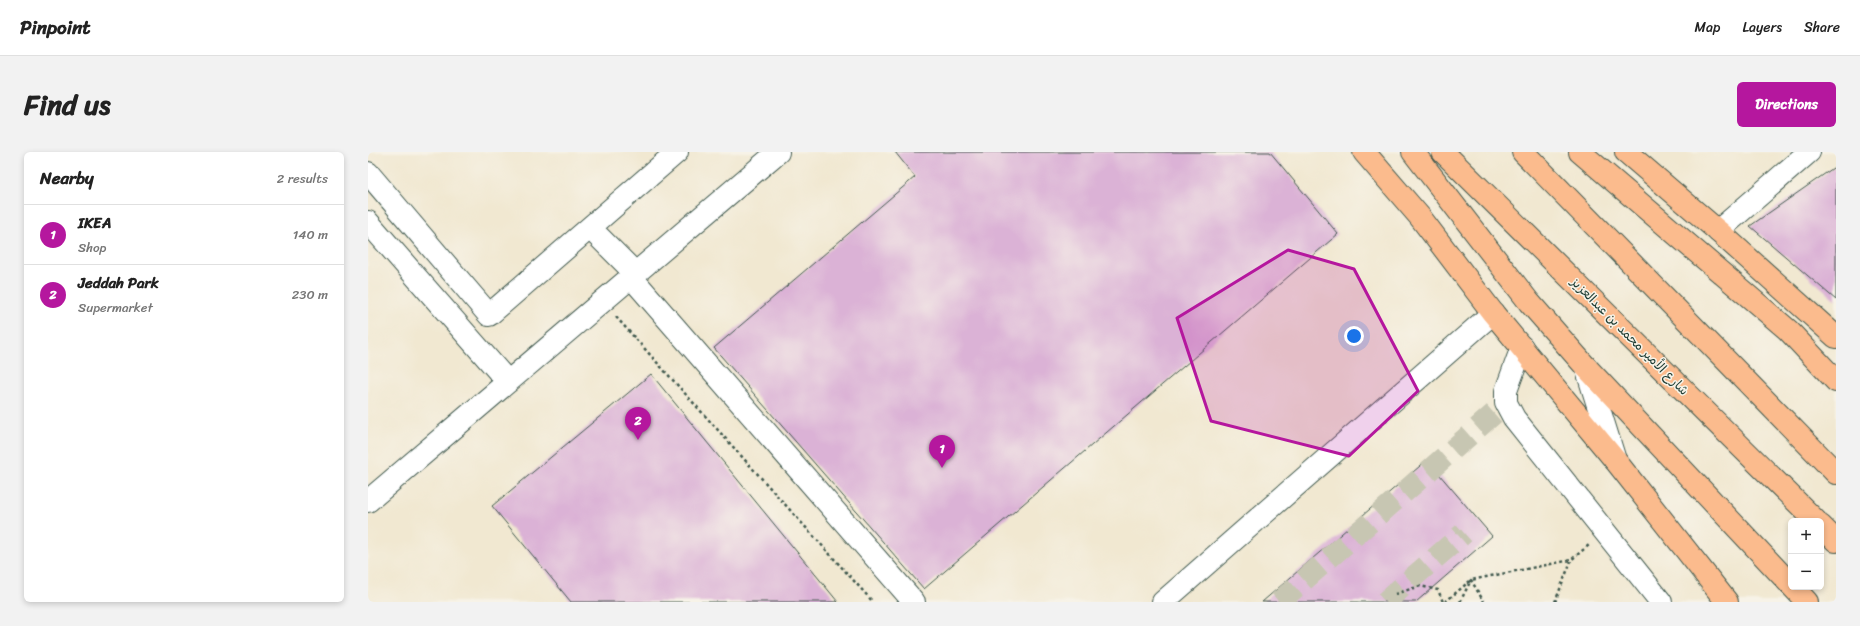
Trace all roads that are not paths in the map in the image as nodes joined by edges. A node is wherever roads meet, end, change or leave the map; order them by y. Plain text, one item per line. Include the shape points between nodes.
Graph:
1 (677, 152) edge
2 (777, 152) edge
3 (1364, 152) edge
4 (1413, 152) edge
5 (1443, 152) edge
6 (1523, 152) edge
7 (1580, 152) edge
8 (1626, 152) edge
9 (1809, 152) edge
10 (368, 173) edge
11 (368, 222) edge
12 (590, 228) junction
13 (1718, 231) junction
14 (634, 276) junction
15 (1493, 313) junction
16 (1836, 337) edge
17 (1522, 347) junction
18 (1586, 367) junction
19 (1836, 381) edge
20 (508, 382) junction
21 (1615, 460) junction
22 (1836, 473) edge
23 (368, 501) edge
24 (1813, 518) edge
25 (1824, 529) edge
26 (1836, 542) edge
27 (1788, 582) edge
28 (1796, 590) edge
29 (914, 602) edge
30 (1163, 602) edge
31 (1661, 602) edge
32 (1727, 602) edge
33 (1807, 602) edge

1 - 12 street
2 - 14 street
3 - 15 main road via 1420,217
4 - 18 main road via 1529,302
5 - 24 main road, شارع الأمير محمد بن عبدالعزيز
6 - 22 main road
7 - 19 main road via 1788,330
8 - 13 main road
9 - 13 street
10 - 12 street via 490,315
11 - 20 street
12 - 14 street
13 - 16 main road
14 - 20 street
14 - 29 street
15 - 17 main road
15 - 30 street
17 - 21 main road
17 - 31 street via 1506,391 1506,404 1514,418
18 - 21 street
18 - 27 main road
20 - 23 street
21 - 32 main road
25 - 26 main road
28 - 33 main road

